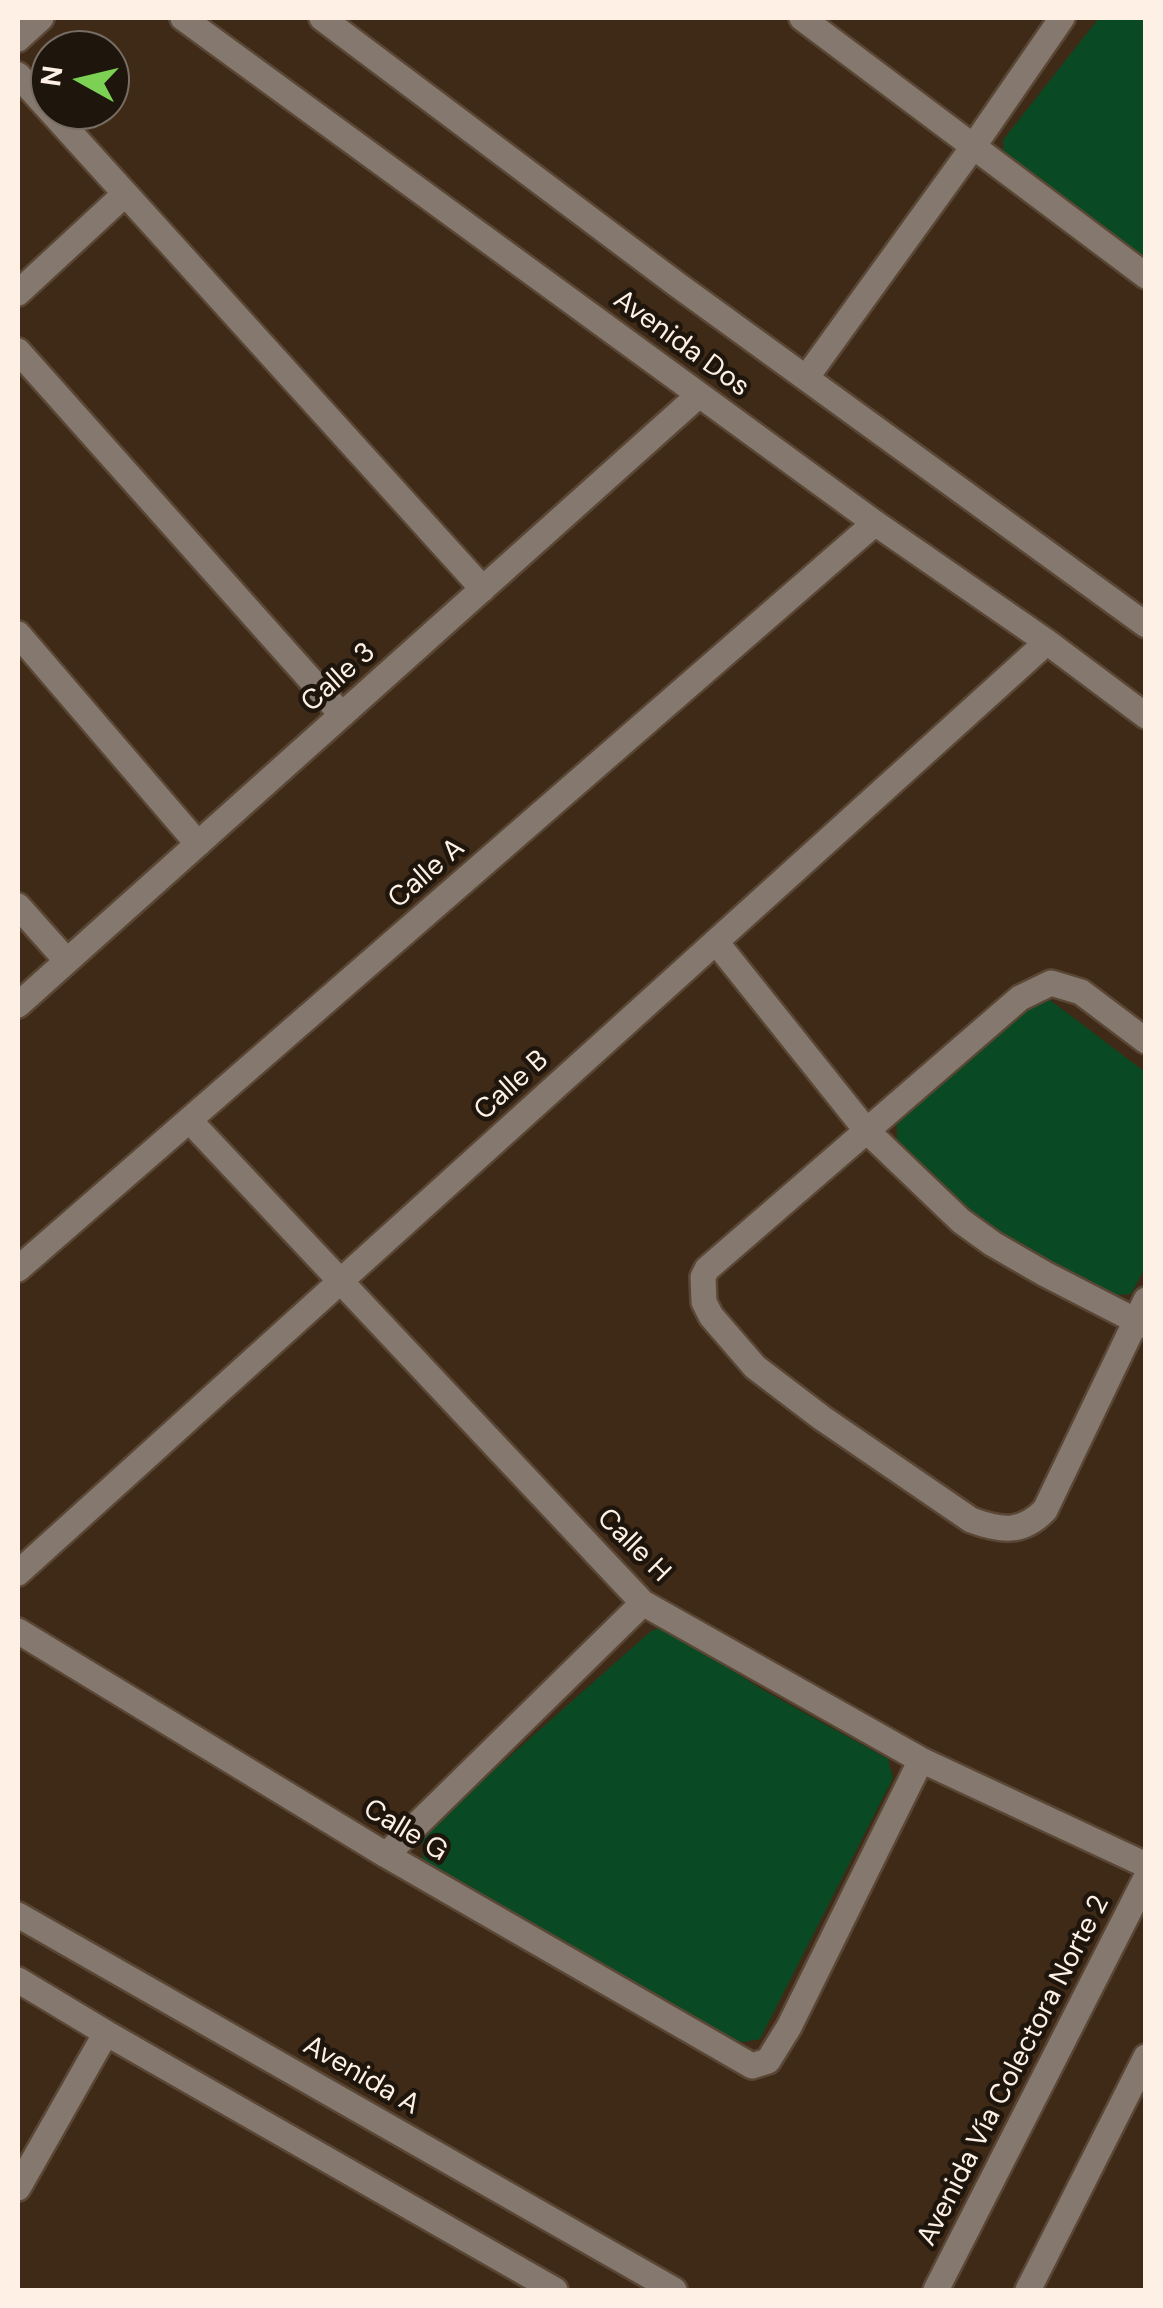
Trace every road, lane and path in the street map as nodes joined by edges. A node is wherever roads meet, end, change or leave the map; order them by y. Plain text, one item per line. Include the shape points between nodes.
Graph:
1 (40, 18) edge
2 (183, 18) edge
3 (322, 18) edge
4 (802, 18) edge
5 (1062, 18) edge
6 (18, 39) edge
7 (18, 75) edge
8 (973, 147) junction
9 (125, 194) junction
10 (1146, 276) edge
11 (18, 293) edge
12 (18, 351) edge
13 (806, 378) junction
14 (700, 394) junction
15 (874, 522) junction
16 (483, 588) junction
17 (1146, 625) edge
18 (18, 634) edge
19 (1047, 642) junction
20 (342, 715) junction
21 (1146, 716) edge
22 (198, 844) junction
23 (18, 906) edge
24 (716, 942) junction
25 (67, 961) junction
26 (18, 1005) edge
27 (1146, 1041) edge
28 (190, 1121) junction
29 (866, 1130) junction
30 (18, 1270) edge
31 (340, 1282) junction
32 (1142, 1315) edge
33 (18, 1574) edge
34 (643, 1602) junction
35 (18, 1631) edge
36 (921, 1760) junction
37 (386, 1854) junction
38 (1146, 1864) edge
39 (1146, 1878) edge
40 (18, 1914) edge
41 (18, 1980) edge
42 (106, 2033) junction
43 (1146, 2057) edge
44 (18, 2188) edge
45 (556, 2290) edge
46 (674, 2290) edge
47 (936, 2290) edge
48 (1028, 2290) edge

1 - 6 street
2 - 14 street, Avenida Dos
3 - 13 street, Avenida Dos
4 - 8 street
5 - 8 street
7 - 9 street
8 - 10 street
8 - 13 street
9 - 11 street
9 - 16 street
12 - 20 street
13 - 17 street, Avenida Dos
14 - 15 street, Avenida Dos
14 - 16 street, Calle 3
15 - 19 street, Avenida Dos
15 - 28 street, Calle A
16 - 20 street, Calle 3
18 - 22 street
19 - 21 street, Avenida Dos
19 - 24 street, Calle B
20 - 22 street, Calle 3
22 - 25 street, Calle 3
23 - 25 street
24 - 29 street
24 - 31 street, Calle B
25 - 26 street, Calle 3
27 - 29 street via 1082,992 1051,983 1020,998
28 - 30 street, Calle A
28 - 31 street, Calle H
29 - 32 street via 961,1222 993,1244
29 - 32 street via 707,1268 704,1302 755,1367 970,1520 1020,1528 1045,1510
31 - 33 street, Calle B
31 - 34 street, Calle H
34 - 36 street, Calle H
34 - 37 street
35 - 37 street, Calle G
36 - 37 street, Calle G via 789,2027 768,2061 752,2066
36 - 38 street, Calle H
39 - 47 street, Avenida Vía Colectora Norte 2
40 - 46 street, Avenida A
41 - 42 street
42 - 44 street
42 - 45 street
43 - 48 street

